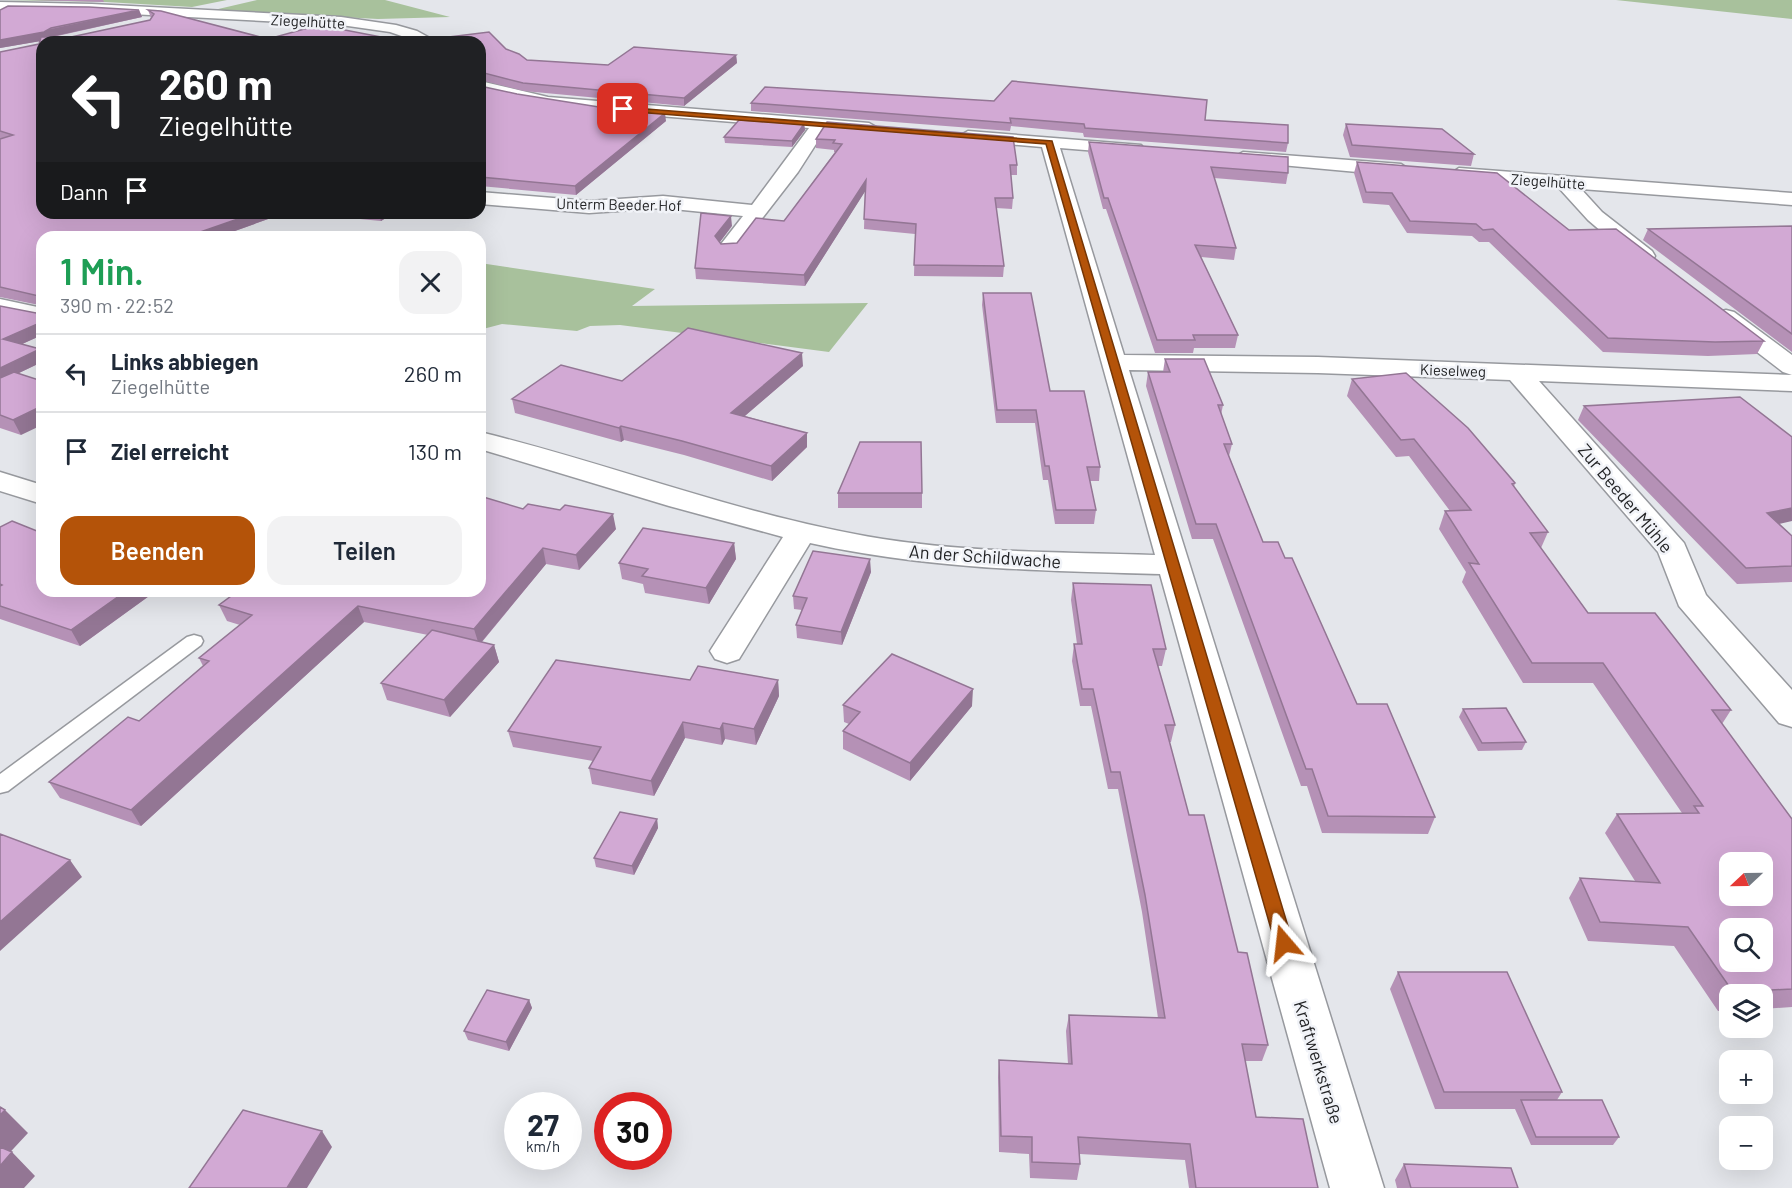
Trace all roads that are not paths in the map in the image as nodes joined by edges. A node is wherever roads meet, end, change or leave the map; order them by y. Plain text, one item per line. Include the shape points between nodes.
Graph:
1 (232, 2) dead end
2 (0, 6) edge
3 (182, 14) junction
4 (136, 24) edge
5 (421, 36) edge
6 (486, 89) edge
7 (498, 92) junction
8 (486, 96) edge
9 (820, 124) junction
10 (889, 130) edge
11 (946, 134) edge
12 (1049, 142) junction
13 (1149, 150) edge
14 (1220, 156) edge
15 (1422, 171) edge
16 (1445, 173) edge
17 (1564, 183) junction
18 (486, 198) edge
19 (1792, 199) edge
20 (758, 212) junction
21 (729, 248) edge
22 (1661, 268) edge
23 (1708, 303) edge
24 (0, 306) edge
25 (36, 314) edge
26 (1113, 362) junction
27 (1792, 367) edge
28 (1517, 372) junction
29 (1792, 383) edge
30 (486, 442) edge
31 (0, 481) edge
32 (36, 493) edge
33 (801, 532) junction
34 (1172, 565) junction
35 (194, 641) dead end
36 (727, 651) dead end
37 (1792, 714) edge
38 (0, 785) edge
39 (1357, 1188) edge

1 - 3 street
2 - 3 street, Ziegelhütte via 92,7
3 - 4 street
3 - 5 street, Ziegelhütte via 380,27
6 - 7 street
7 - 8 street
7 - 9 street via 591,106
9 - 10 street
9 - 20 street
11 - 12 street
12 - 13 street
12 - 26 street, Kraftwerkstraße
14 - 15 street
16 - 17 street, Ziegelhütte
17 - 19 street, Ziegelhütte
17 - 22 street via 1595,216
18 - 20 street, Unterm Beeder Hof via 589,207 663,202
20 - 21 street
23 - 27 street
24 - 25 street
26 - 28 street, Kieselweg
26 - 34 street, Kraftwerkstraße
28 - 29 street, Kieselweg
28 - 37 street, Zur Beeder Mühle via 1673,550 1691,599
30 - 33 street, An der Schildwache
31 - 32 street
33 - 34 street, An der Schildwache via 958,557
33 - 36 street
34 - 39 street, Kraftwerkstraße
35 - 38 lane

